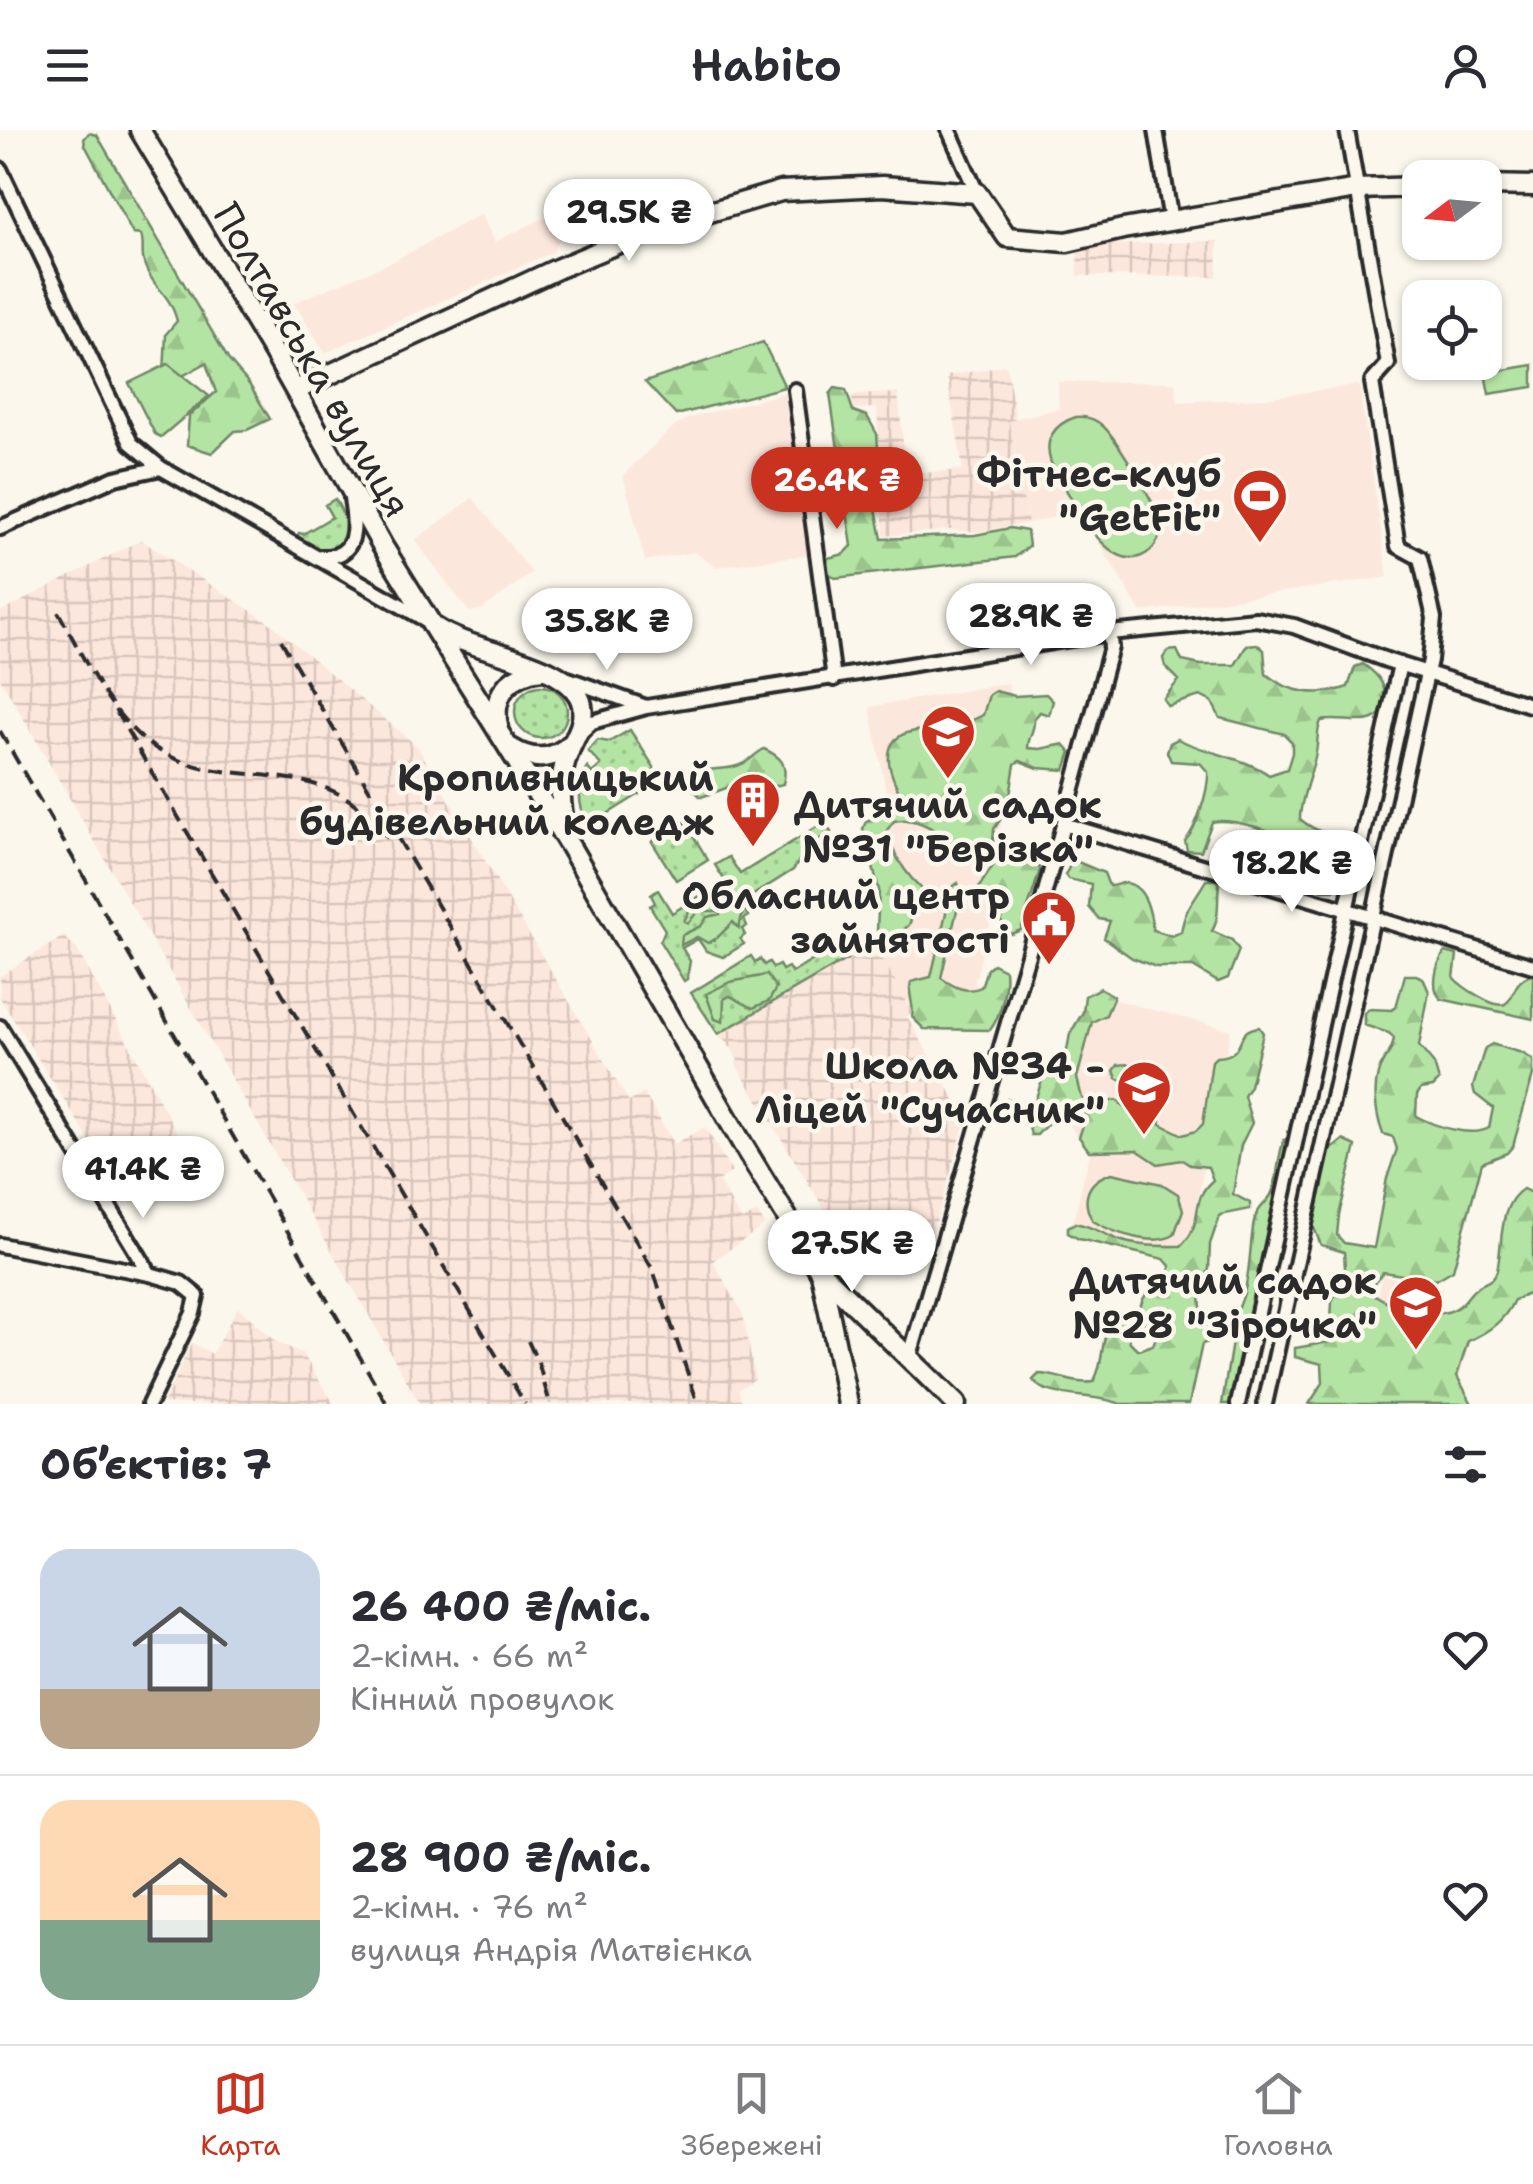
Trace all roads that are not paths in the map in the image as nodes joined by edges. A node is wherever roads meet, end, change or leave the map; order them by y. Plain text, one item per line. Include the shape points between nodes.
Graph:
1 (140, 130) edge
2 (949, 130) edge
3 (1156, 130) edge
4 (1346, 130) edge
5 (0, 169) edge
6 (1502, 185) edge
7 (1533, 186) edge
8 (1402, 188) edge
9 (1357, 189) junction
10 (978, 193) junction
11 (1171, 221) junction
12 (296, 390) junction
13 (796, 390) dead end
14 (162, 468) junction
15 (349, 488) junction
16 (0, 528) edge
17 (319, 557) junction
18 (428, 622) junction
19 (1109, 633) junction
20 (1414, 668) junction
21 (555, 673) junction
22 (834, 679) junction
23 (1533, 706) edge
24 (646, 707) junction
25 (501, 736) junction
26 (576, 737) junction
27 (1063, 824) junction
28 (571, 848) junction
29 (1346, 909) junction
30 (1372, 916) junction
31 (1533, 966) edge
32 (0, 1027) edge
33 (0, 1246) edge
34 (822, 1273) junction
35 (150, 1274) junction
36 (909, 1359) junction
37 (150, 1404) edge
38 (848, 1404) edge
39 (956, 1404) edge
40 (1238, 1404) edge
41 (1265, 1404) edge

1 - 12 main road, Полтавська вулиця
2 - 10 street
3 - 11 street
4 - 9 street
5 - 14 street via 124,431
6 - 7 main road
8 - 9 main road
9 - 11 main road
9 - 20 street via 1388,364 1372,382 1398,546 1420,558 1434,618
10 - 11 main road via 1006,237 1066,242
10 - 12 main road via 882,186 780,191 652,229
12 - 15 main road, Полтавська вулиця
13 - 22 street
14 - 16 street via 115,478
14 - 17 street
15 - 17 street via 353,538 338,556
15 - 18 main road, Полтавська вулиця
17 - 18 street
18 - 21 main road via 470,646
18 - 25 main road, Полтавська вулиця
19 - 20 street via 1256,619
19 - 22 street
19 - 27 street via 1111,647
20 - 23 street
20 - 29 street
20 - 30 street
21 - 24 street
21 - 25 main road via 528,672 506,686 496,713
21 - 26 main road via 582,704
22 - 24 street
24 - 26 street via 592,722
25 - 26 main road via 519,753 538,758 557,754
25 - 28 main road, Полтавська вулиця
26 - 28 main road via 560,796
27 - 29 street
27 - 36 street
28 - 34 main road, Полтавська вулиця
29 - 30 street
29 - 40 street
30 - 31 street
30 - 41 street
32 - 35 street
33 - 35 street
34 - 36 main road
34 - 38 main road
35 - 37 street via 197,1296
36 - 39 main road

